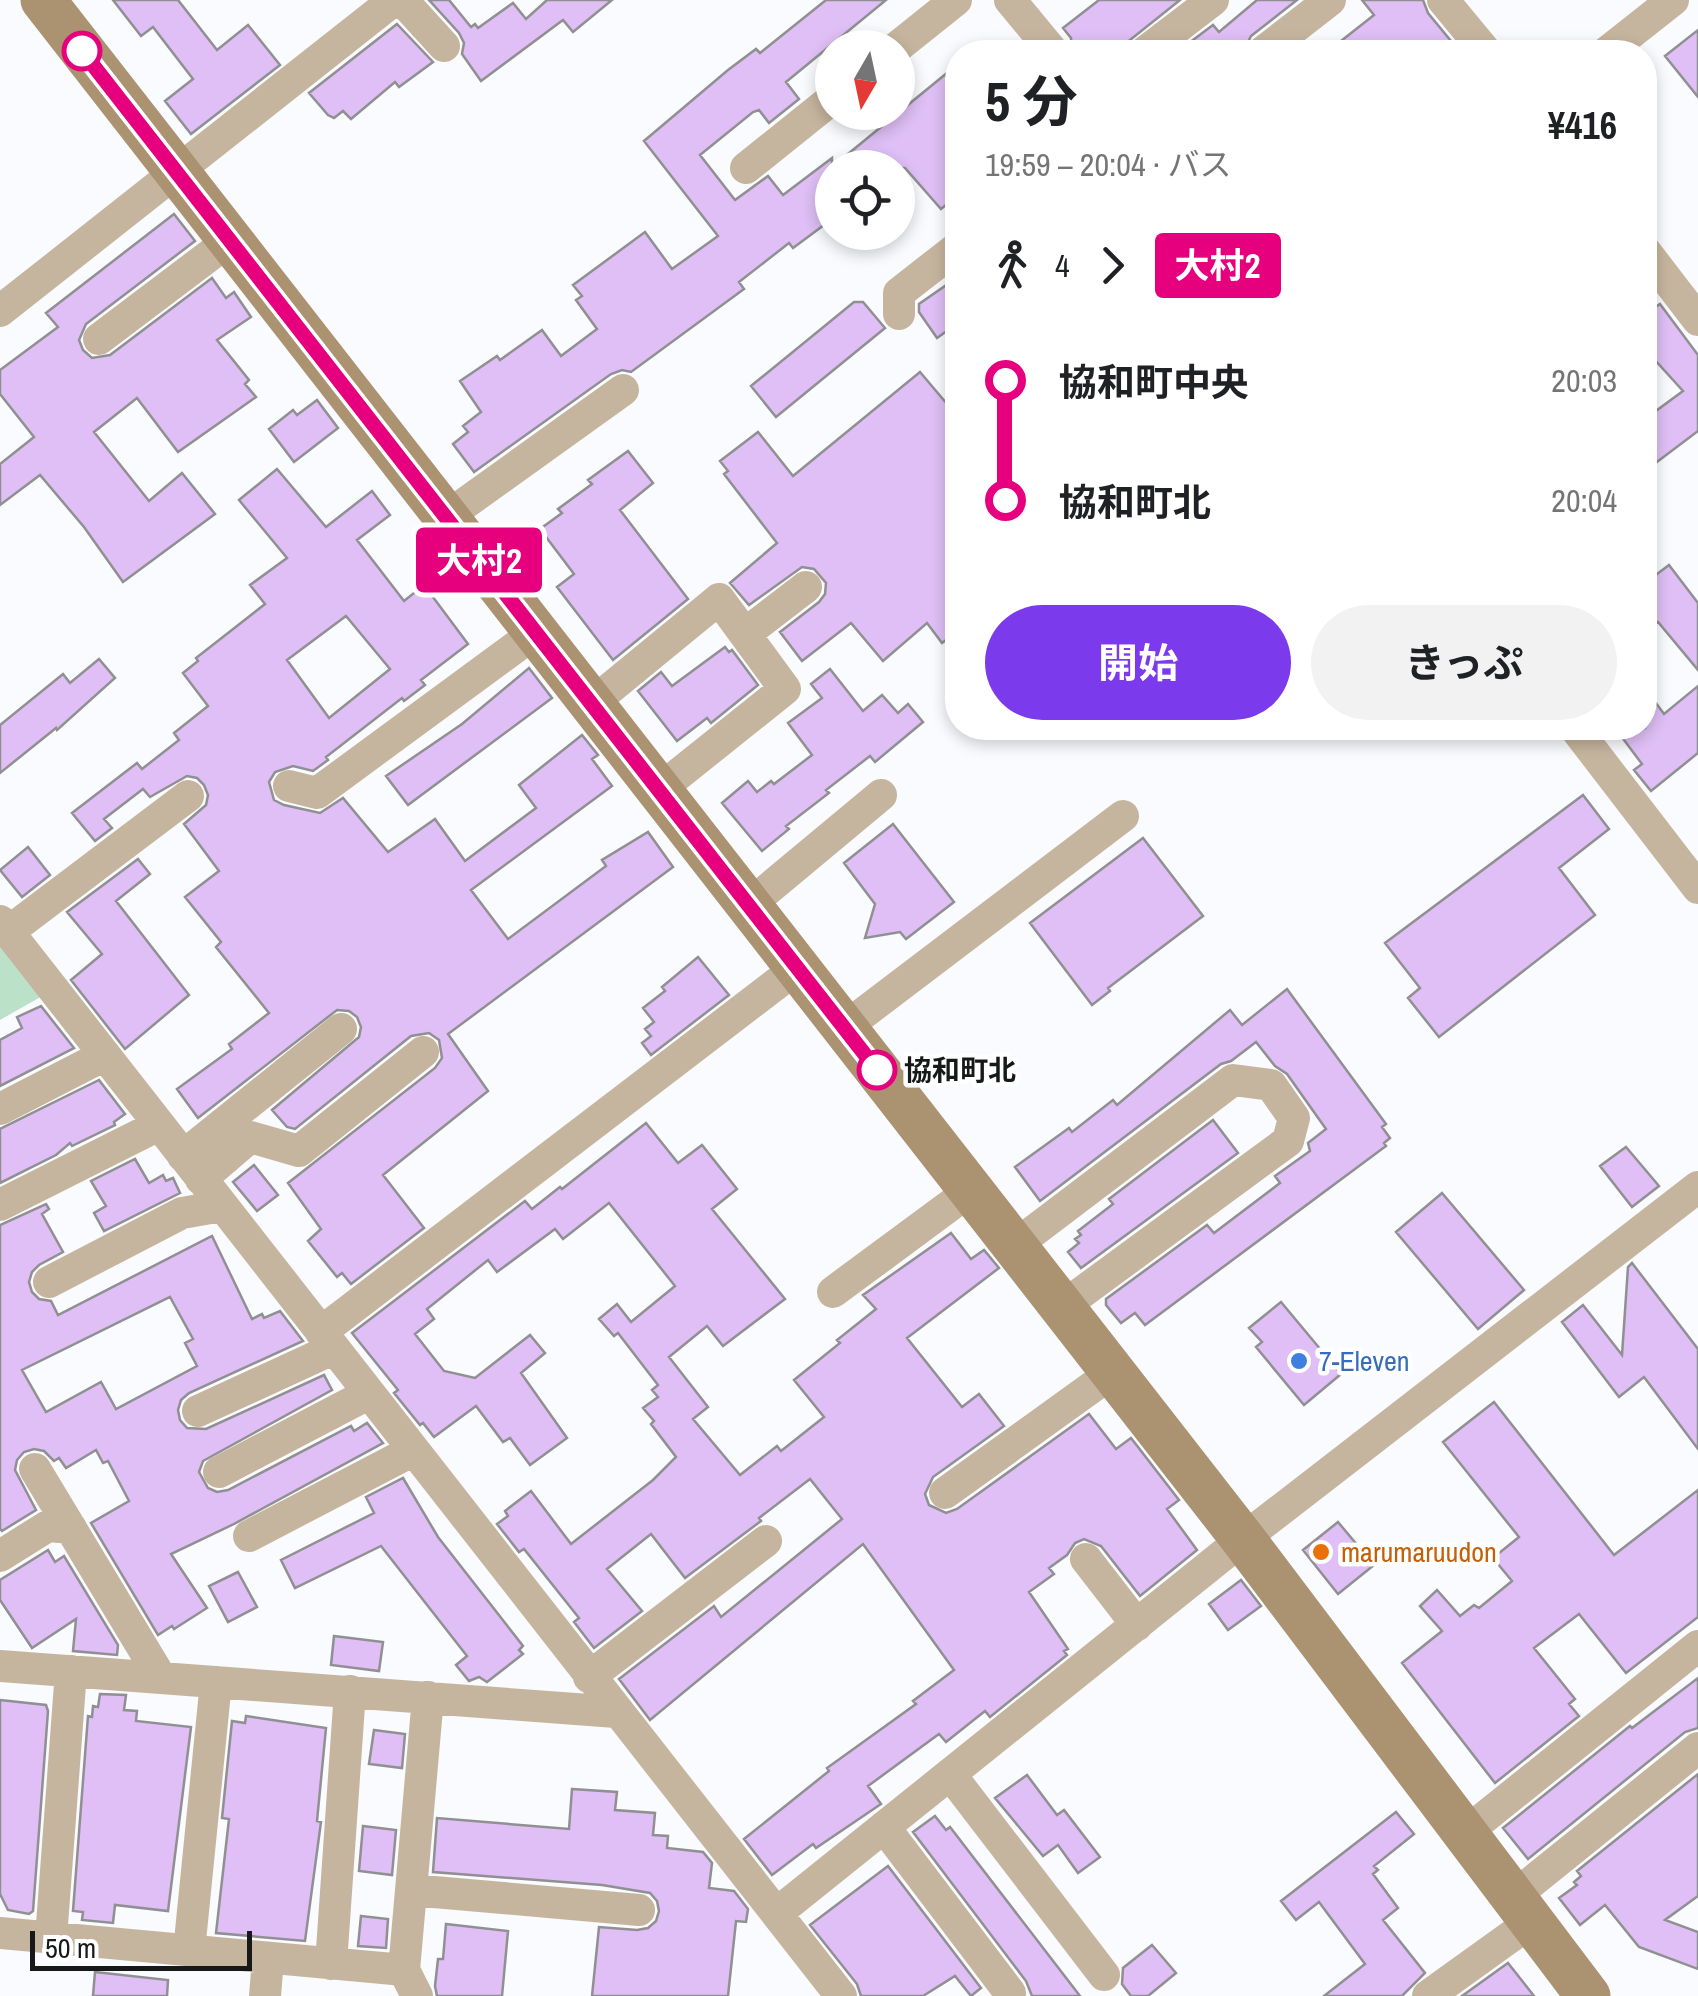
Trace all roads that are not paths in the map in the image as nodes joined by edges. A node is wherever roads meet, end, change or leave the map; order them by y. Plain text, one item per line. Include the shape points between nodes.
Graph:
1 (43, 0) edge
2 (394, 0) edge
3 (402, 0) edge
4 (956, 0) edge
5 (1213, 0) edge
6 (1330, 0) edge
7 (1444, 0) edge
8 (1673, 0) edge
9 (1028, 6) edge
10 (915, 33) edge
11 (1046, 40) edge
12 (1160, 40) edge
13 (1278, 40) edge
14 (1476, 40) edge
15 (1622, 40) edge
16 (444, 46) dead end
17 (815, 112) edge
18 (746, 168) dead end
19 (178, 174) junction
20 (230, 240) junction
21 (945, 257) edge
22 (1657, 267) edge
23 (0, 311) edge
24 (900, 314) dead end
25 (1698, 320) edge
26 (98, 340) dead end
27 (623, 390) dead end
28 (446, 517) junction
29 (806, 587) dead end
30 (536, 632) junction
31 (746, 633) junction
32 (591, 704) junction
33 (1584, 740) edge
34 (289, 786) dead end
35 (660, 789) junction
36 (881, 795) dead end
37 (188, 796) dead end
38 (1123, 816) dead end
39 (1698, 888) edge
40 (749, 906) junction
41 (4, 926) edge
42 (797, 968) junction
43 (844, 1028) junction
44 (341, 1030) dead end
45 (423, 1052) dead end
46 (105, 1055) junction
47 (0, 1109) edge
48 (159, 1125) junction
49 (192, 1168) junction
50 (1698, 1187) edge
51 (971, 1190) junction
52 (0, 1205) edge
53 (222, 1206) junction
54 (1014, 1246) junction
55 (49, 1282) dead end
56 (833, 1292) dead end
57 (1062, 1307) junction
58 (327, 1341) junction
59 (1113, 1372) junction
60 (368, 1394) junction
61 (198, 1411) dead end
62 (412, 1450) junction
63 (35, 1469) dead end
64 (219, 1472) dead end
65 (945, 1493) dead end
66 (71, 1528) junction
67 (249, 1536) dead end
68 (1243, 1539) junction
69 (766, 1541) dead end
70 (0, 1556) edge
71 (1086, 1559) dead end
72 (1137, 1625) junction
73 (1698, 1646) edge
74 (0, 1666) edge
75 (71, 1671) junction
76 (589, 1677) junction
77 (162, 1678) junction
78 (216, 1682) junction
79 (350, 1691) junction
80 (428, 1697) junction
81 (616, 1712) junction
82 (1698, 1748) edge
83 (950, 1774) junction
84 (884, 1826) junction
85 (1465, 1833) junction
86 (411, 1890) junction
87 (1522, 1909) junction
88 (639, 1910) dead end
89 (777, 1913) junction
90 (0, 1933) edge
91 (51, 1938) junction
92 (188, 1951) junction
93 (268, 1959) junction
94 (331, 1964) junction
95 (1104, 1975) dead end
96 (410, 1983) edge
97 (1010, 1993) dead end
98 (1578, 1993) edge
99 (264, 1996) edge
100 (842, 1996) edge
101 (1428, 1996) edge

1 - 19 street
2 - 19 street
3 - 16 street
4 - 10 street
5 - 12 street
6 - 13 street
7 - 14 street
8 - 15 street
9 - 11 street
17 - 18 street
19 - 20 street
19 - 23 street
20 - 26 street
20 - 28 street
21 - 24 street via 898,293
22 - 25 street
27 - 28 street
28 - 30 street
29 - 31 street
30 - 32 street
30 - 34 street via 317,794
31 - 32 street via 719,600
31 - 35 street via 785,690
32 - 35 street
33 - 39 street
35 - 40 street
36 - 40 street
37 - 41 street
38 - 43 street
40 - 42 street
41 - 46 street
42 - 43 street
42 - 58 street
43 - 51 street
44 - 49 street
45 - 49 street via 299,1152 250,1137
46 - 47 street
46 - 48 street
48 - 49 street
48 - 52 street
49 - 53 street
50 - 68 street
51 - 54 street
51 - 56 street
53 - 55 street via 182,1213
53 - 58 street
54 - 57 street
54 - 57 street via 1233,1080 1271,1085 1294,1118 1288,1141
57 - 59 street
58 - 60 street
58 - 61 street
59 - 65 street
59 - 68 street
60 - 62 street
60 - 64 street
62 - 67 street
62 - 76 street
63 - 66 street
66 - 70 street via 48,1526
66 - 77 street
68 - 72 street
68 - 85 street
69 - 76 street
71 - 72 street
72 - 83 street
73 - 85 street
74 - 75 street
75 - 77 street
75 - 91 street
76 - 81 street
77 - 78 street
78 - 79 street
78 - 92 street
79 - 80 street
79 - 94 street
80 - 81 street
80 - 86 street
81 - 89 street
82 - 87 street
83 - 84 street
83 - 95 street
84 - 89 street
84 - 97 street
85 - 87 street
86 - 88 street
86 - 96 street
87 - 98 street
87 - 101 street
89 - 100 street
90 - 91 street
91 - 92 street
92 - 93 street
93 - 94 street
93 - 99 street
94 - 96 street

